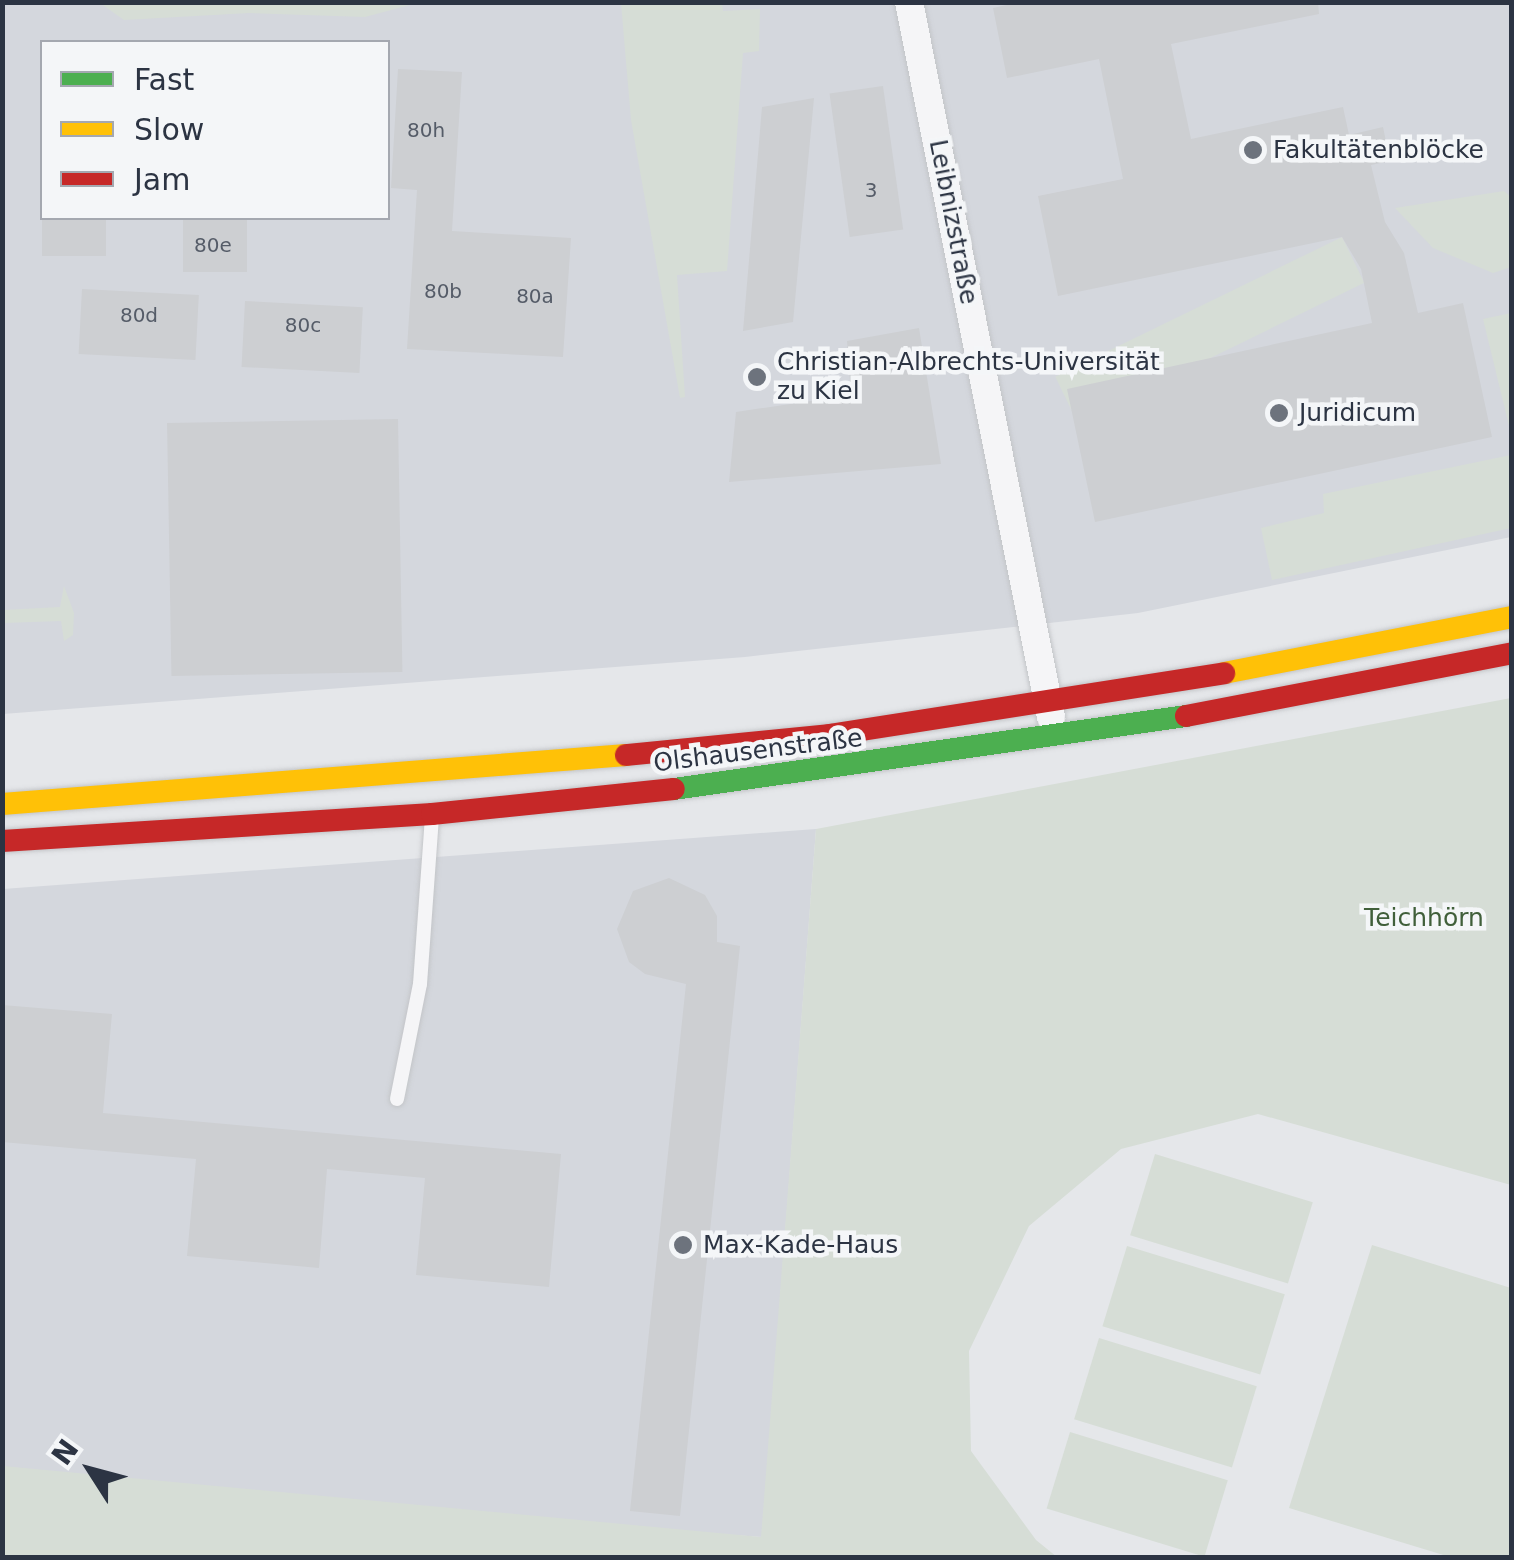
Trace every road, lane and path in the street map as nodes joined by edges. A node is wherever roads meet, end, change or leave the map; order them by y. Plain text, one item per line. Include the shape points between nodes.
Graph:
1 (909, 2) edge
2 (1512, 618) edge
3 (1512, 653) edge
4 (1049, 704) junction
5 (1055, 736) junction
6 (428, 775) junction
7 (2, 804) edge
8 (432, 814) junction
9 (2, 840) edge
10 (397, 1099) dead end

1 - 4 street, Leibnizstraße
2 - 4 street, Olshausenstraße
3 - 5 street, Olshausenstraße via 1262,704
4 - 5 street, Leibnizstraße
4 - 6 street, Olshausenstraße via 830,735
5 - 8 street, Olshausenstraße via 796,776
6 - 7 street, Olshausenstraße
6 - 8 lane
8 - 9 street, Olshausenstraße
8 - 10 lane via 435,848 420,984

